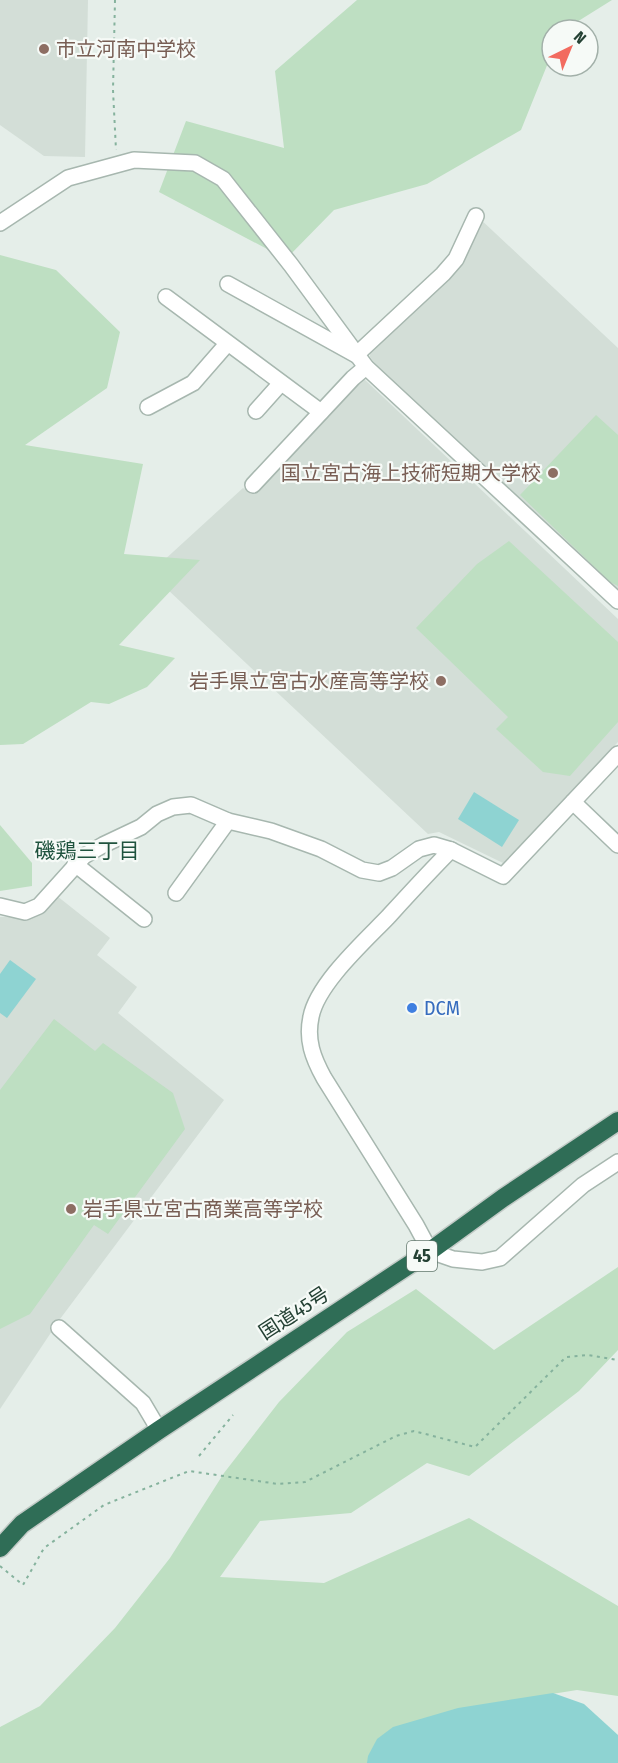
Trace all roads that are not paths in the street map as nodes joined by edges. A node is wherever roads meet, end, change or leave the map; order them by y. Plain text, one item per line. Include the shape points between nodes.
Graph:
1 (476, 216) dead end
2 (0, 223) edge
3 (228, 284) dead end
4 (166, 297) dead end
5 (227, 344) junction
6 (356, 355) junction
7 (366, 368) junction
8 (281, 383) junction
9 (148, 407) dead end
10 (256, 411) dead end
11 (321, 412) junction
12 (253, 485) dead end
13 (618, 601) edge
14 (618, 754) edge
15 (573, 802) junction
16 (228, 821) junction
17 (618, 844) edge
18 (451, 850) junction
19 (75, 864) junction
20 (176, 893) dead end
21 (0, 906) edge
22 (144, 919) dead end
23 (618, 1121) edge
24 (616, 1166) edge
25 (430, 1251) junction
26 (59, 1328) dead end
27 (159, 1430) junction
28 (0, 1548) edge

1 - 6 street via 456,259
2 - 6 street via 68,178 134,160 195,164 223,179
3 - 6 street
4 - 5 street
5 - 8 street
5 - 9 street via 193,383
6 - 7 street
7 - 11 street
7 - 13 street
8 - 10 street
8 - 11 street
11 - 12 street
14 - 15 street
15 - 17 street
15 - 18 street via 503,876
16 - 18 street via 294,839 362,870 378,873 419,849 434,845
16 - 19 street via 191,805 173,807
16 - 20 street
18 - 25 street via 323,990 311,1015 308,1038 324,1078
19 - 21 street via 39,906 25,912
19 - 22 street
23 - 25 highway, 国道45号 / 45
24 - 25 street via 583,1185 500,1258 470,1262
25 - 27 highway, 国道45号 / 45
26 - 27 street via 143,1404
27 - 28 highway, 国道45号 / 45 via 22,1524

